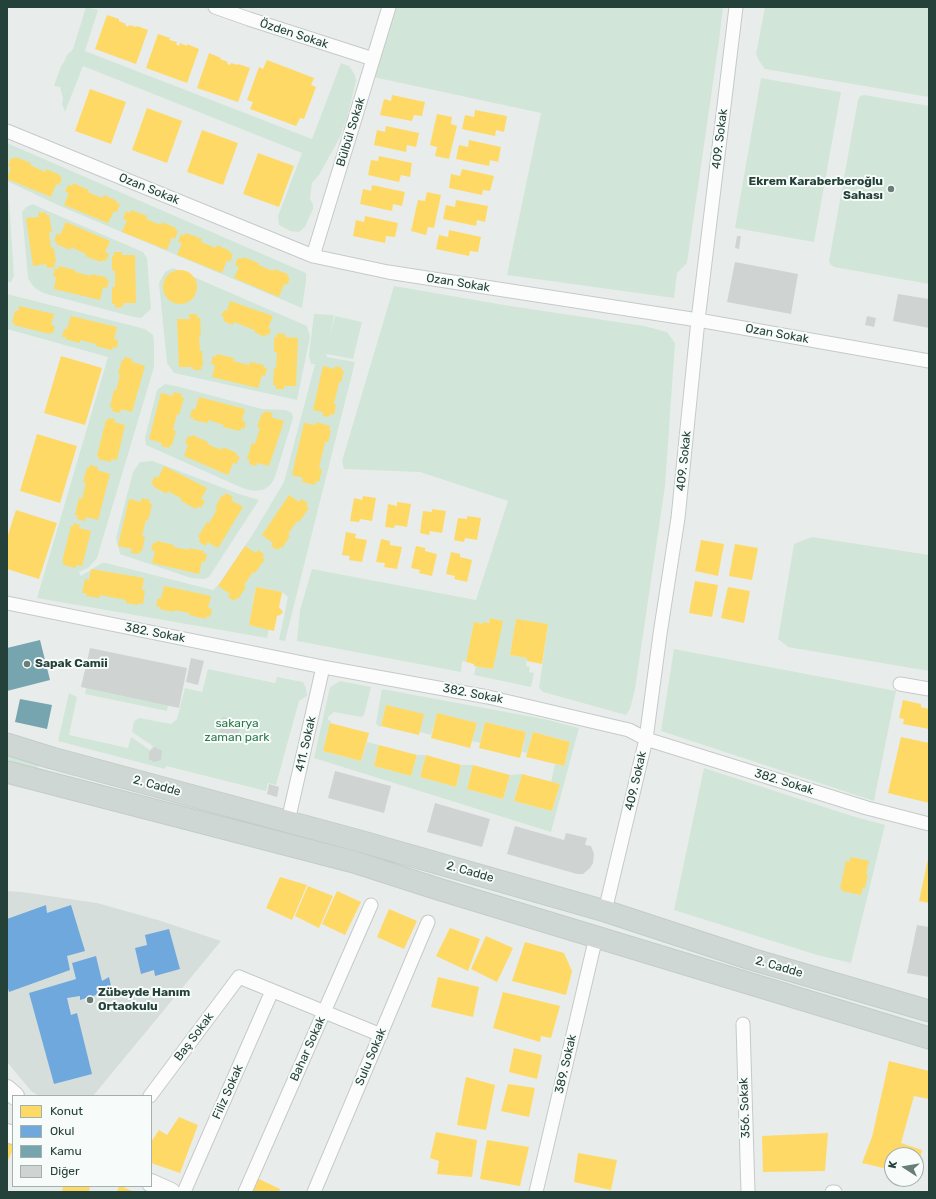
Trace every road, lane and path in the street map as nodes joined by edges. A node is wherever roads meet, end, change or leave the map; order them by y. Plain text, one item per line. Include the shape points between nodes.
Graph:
1 (215, 7) edge
2 (389, 7) edge
3 (736, 7) edge
4 (251, 13) edge
5 (373, 59) junction
6 (7, 131) edge
7 (313, 256) junction
8 (698, 320) junction
9 (929, 361) edge
10 (7, 603) edge
11 (324, 667) junction
12 (900, 684) dead end
13 (929, 689) edge
14 (7, 738) edge
15 (646, 739) junction
16 (7, 744) edge
17 (52, 758) junction
18 (11, 775) edge
19 (288, 821) junction
20 (929, 824) edge
21 (371, 905) dead end
22 (605, 911) junction
23 (428, 922) dead end
24 (596, 937) junction
25 (272, 991) junction
26 (929, 1011) edge
27 (324, 1012) junction
28 (743, 1024) dead end
29 (381, 1035) junction
30 (929, 1038) edge
31 (151, 1095) edge
32 (152, 1183) edge
33 (172, 1192) edge
34 (245, 1192) edge
35 (314, 1192) edge
36 (536, 1192) edge
37 (748, 1192) edge

1 - 4 street, Özden Sokak
2 - 5 street, Bülbül Sokak
3 - 8 street, 409. Sokak
4 - 5 street, Özden Sokak
5 - 7 street, Bülbül Sokak
6 - 7 street, Ozan Sokak
7 - 8 street, Ozan Sokak via 388,272
8 - 9 street, Ozan Sokak
8 - 15 street, 409. Sokak via 678,518
10 - 11 street, 382. Sokak
11 - 15 street, 382. Sokak via 488,697 629,730
11 - 19 street, 411. Sokak
12 - 13 street
14 - 17 main road
15 - 20 street, 382. Sokak via 867,808
15 - 22 street, 409. Sokak
16 - 17 main road, 2. Cadde
17 - 19 main road, 2. Cadde
18 - 24 main road, 2. Cadde via 354,862
19 - 22 main road, 2. Cadde
21 - 27 street, Bahar Sokak
22 - 26 main road, 2. Cadde via 751,959
23 - 29 street, Sulu Sokak
24 - 30 main road, 2. Cadde
24 - 36 street, 389. Sokak
25 - 27 street
25 - 31 street, Baş Sokak via 239,977
25 - 33 street, Filiz Sokak
27 - 29 street
27 - 34 street, Bahar Sokak
28 - 37 street, 356. Sokak
29 - 35 street, Sulu Sokak
32 - 33 main road

